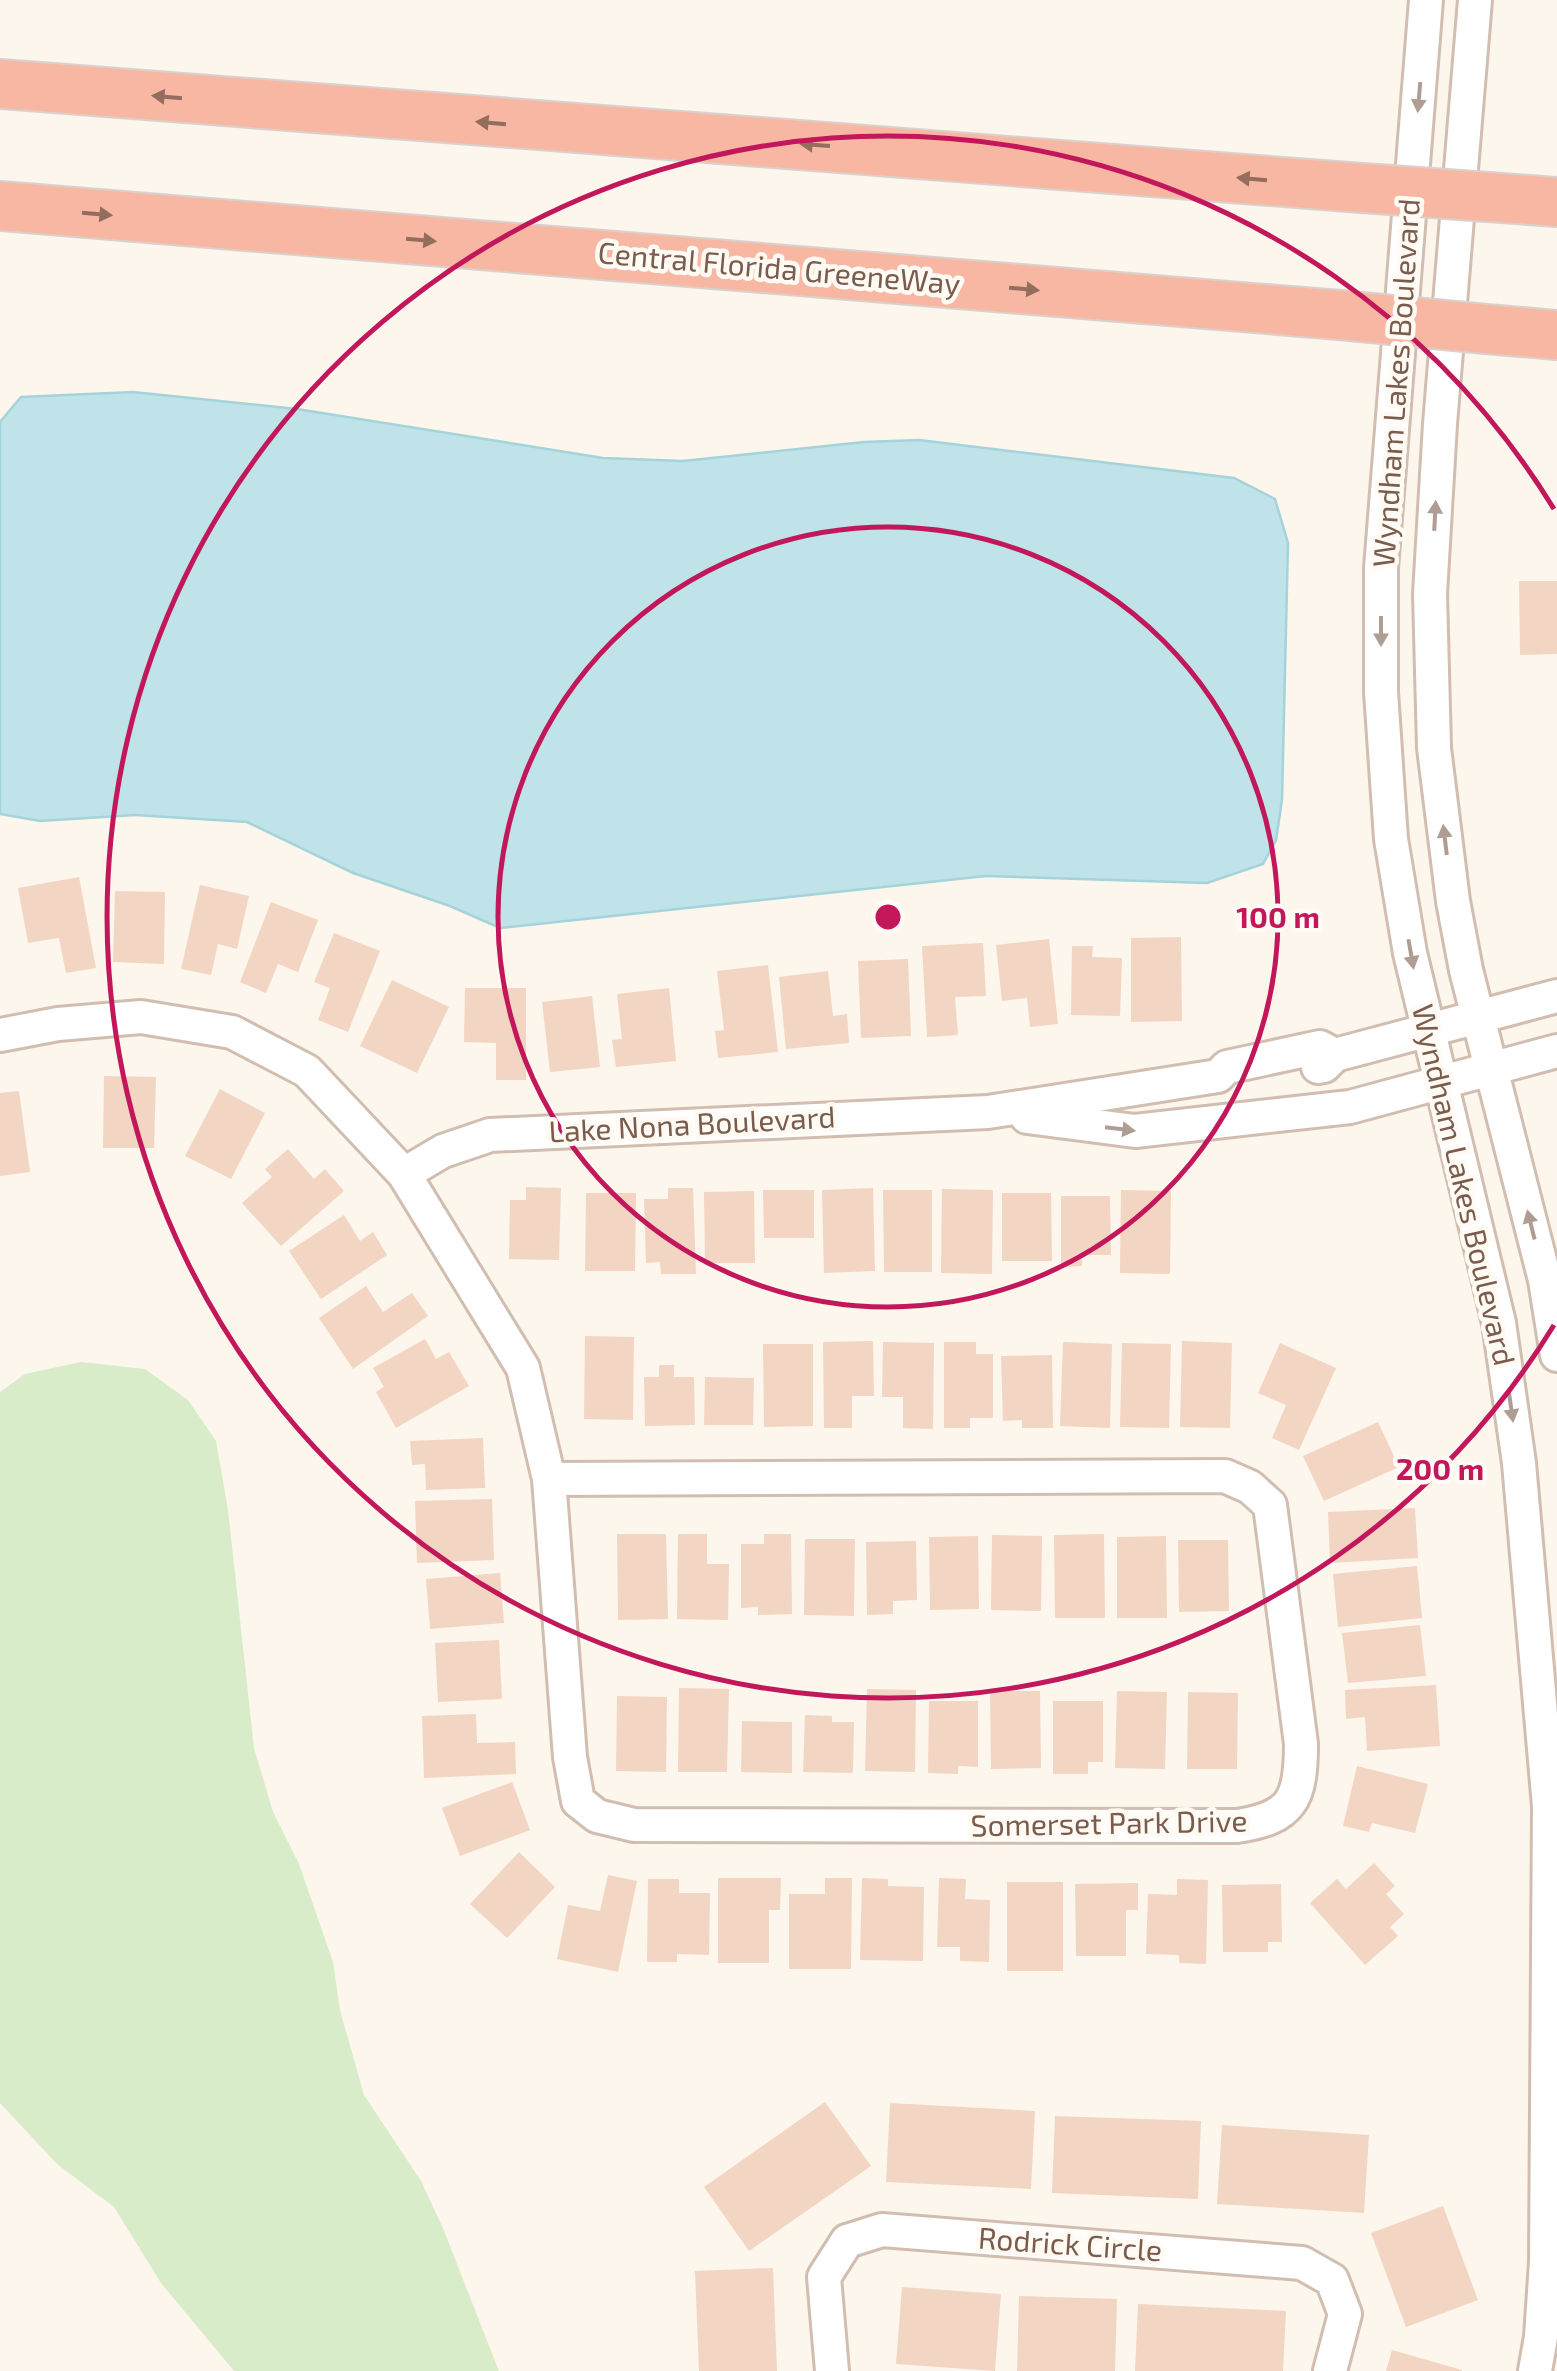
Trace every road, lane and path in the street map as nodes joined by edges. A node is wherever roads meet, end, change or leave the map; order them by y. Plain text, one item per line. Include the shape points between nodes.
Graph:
1 (1426, 0) edge
2 (1474, 0) edge
3 (0, 84) edge
4 (1557, 202) edge
5 (0, 206) edge
6 (1557, 335) edge
7 (1557, 996) edge
8 (1476, 1016) junction
9 (1427, 1029) junction
10 (0, 1035) edge
11 (1557, 1051) edge
12 (1489, 1068) junction
13 (1252, 1071) junction
14 (1440, 1081) junction
15 (988, 1112) junction
16 (1259, 1118) junction
17 (404, 1174) junction
18 (1557, 1355) edge
19 (549, 1480) junction
20 (832, 2371) edge
21 (1330, 2371) edge
22 (1535, 2371) edge

1 -> 9 street, Wyndham Lakes Boulevard via 1381,568 1381,692 1391,839
8 -> 2 street, Wyndham Lakes Boulevard via 1434,748 1430,594
4 -> 3 highway, bridge
5 -> 6 highway, Central Florida GreeneWay, bridge
7 - 8 street, Lake Nona Boulevard
8 - 9 street, Lake Nona Boulevard
8 - 12 street, Wyndham Lakes Boulevard
9 - 13 street, Lake Nona Boulevard via 1335,1054 1320,1047
9 - 14 street, Wyndham Lakes Boulevard
10 - 17 street, Somerset Park Drive via 140,1017 232,1032 307,1070
11 - 12 street, Lake Nona Boulevard
12 - 14 street, Lake Nona Boulevard
18 -> 12 street, Wyndham Lakes Boulevard via 1545,1280
13 - 15 street, Lake Nona Boulevard via 1227,1067 1218,1076
13 - 16 street
14 - 16 street, Lake Nona Boulevard via 1350,1108
14 -> 22 street, Wyndham Lakes Boulevard via 1499,1323 1519,1464 1547,1788 1546,2262
15 -> 16 street, Lake Nona Boulevard via 1135,1131
15 - 17 street, Lake Nona Boulevard via 490,1135
17 - 19 street, Somerset Park Drive via 523,1368
19 - 19 street, Somerset Park Drive via 570,1757 578,1802 597,1816 634,1825 1237,1826 1266,1822 1288,1808 1301,1783 1270,1505 1225,1476
20 - 21 street, Rodrick Circle via 824,2277 848,2241 882,2230 1302,2263 1332,2280 1345,2314

